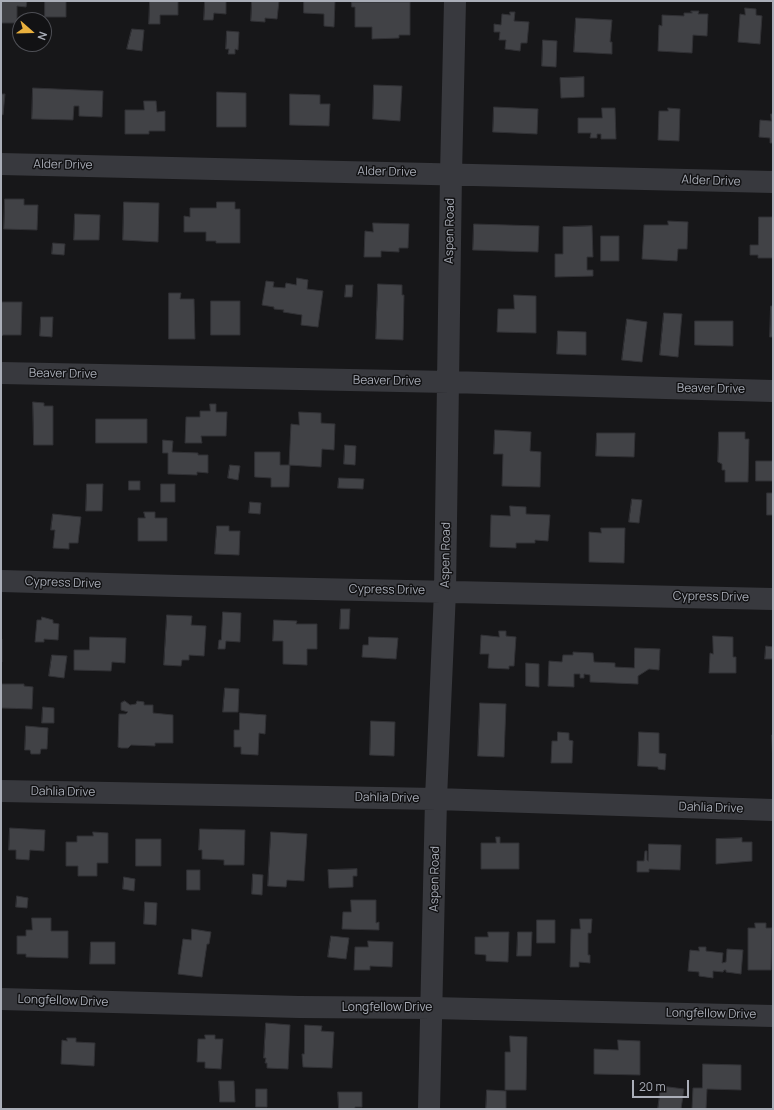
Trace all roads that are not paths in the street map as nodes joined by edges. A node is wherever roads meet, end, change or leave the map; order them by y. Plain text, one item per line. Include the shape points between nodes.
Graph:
1 (455, 1) edge
2 (1, 164) edge
3 (451, 174) junction
4 (773, 182) edge
5 (1, 373) edge
6 (449, 382) junction
7 (773, 390) edge
8 (1, 581) edge
9 (445, 591) junction
10 (773, 599) edge
11 (1, 791) edge
12 (436, 799) junction
13 (773, 810) edge
14 (1, 999) edge
15 (432, 1008) junction
16 (773, 1016) edge
17 (429, 1109) edge

1 - 3 street, Aspen Road
2 - 3 street, Alder Drive
3 - 4 street, Alder Drive
3 - 6 street, Aspen Road
5 - 6 street, Beaver Drive
6 - 7 street, Beaver Drive
6 - 9 street, Aspen Road
8 - 9 street, Cypress Drive
9 - 10 street, Cypress Drive
9 - 12 street, Aspen Road
11 - 12 street, Dahlia Drive
12 - 13 street, Dahlia Drive
12 - 15 street, Aspen Road
14 - 15 street, Longfellow Drive
15 - 16 street, Longfellow Drive
15 - 17 street, Aspen Road

